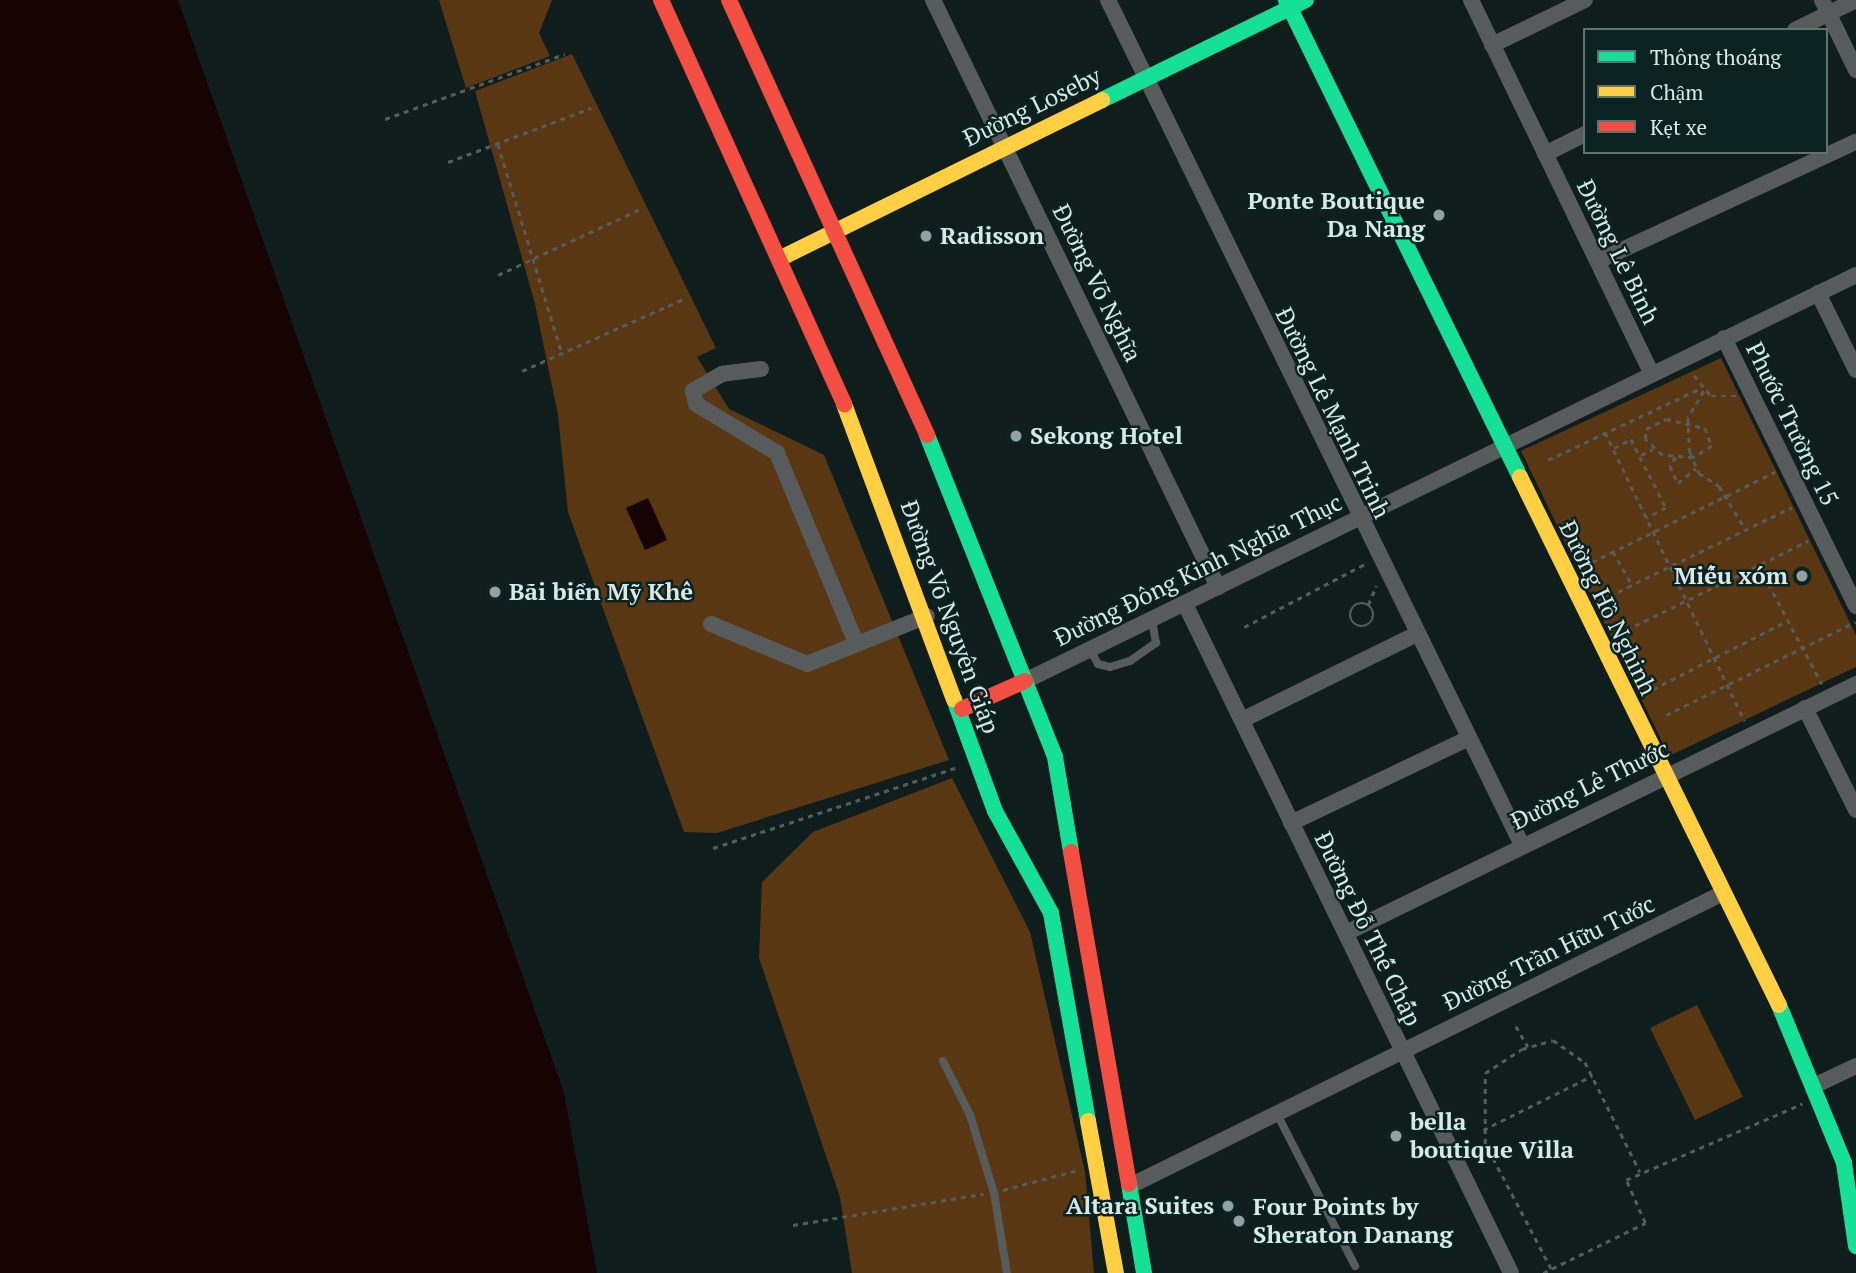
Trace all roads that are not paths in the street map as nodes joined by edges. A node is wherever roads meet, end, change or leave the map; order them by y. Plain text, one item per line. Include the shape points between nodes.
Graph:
1 (661, 0) edge
2 (729, 0) edge
3 (933, 0) edge
4 (1108, 0) edge
5 (1306, 0) edge
6 (1471, 0) edge
7 (1585, 0) edge
8 (1856, 0) edge
9 (1288, 4) edge
10 (1825, 7) edge
11 (1798, 28) edge
12 (1492, 45) junction
13 (1856, 70) edge
14 (1147, 77) junction
15 (1583, 136) edge
16 (1856, 142) edge
17 (1004, 145) junction
18 (1545, 154) junction
19 (836, 230) junction
20 (779, 259) junction
21 (1598, 261) junction
22 (1856, 275) edge
23 (1818, 293) junction
24 (1724, 338) junction
25 (761, 369) dead end
26 (1856, 370) edge
27 (1651, 373) junction
28 (1505, 446) junction
29 (1357, 517) junction
30 (1218, 587) junction
31 (1185, 604) junction
32 (1856, 606) edge
33 (927, 616) junction
34 (1152, 620) junction
35 (711, 624) dead end
36 (1415, 635) junction
37 (856, 643) junction
38 (1090, 650) junction
39 (1025, 681) junction
40 (1856, 684) edge
41 (1805, 708) junction
42 (962, 709) junction
43 (1242, 720) junction
44 (1467, 738) junction
45 (1664, 774) junction
46 (1856, 810) edge
47 (1291, 823) junction
48 (1521, 843) junction
49 (1723, 893) junction
50 (1346, 933) junction
51 (1401, 1051) junction
52 (943, 1061) dead end
53 (1856, 1066) edge
54 (1816, 1085) junction
55 (1277, 1114) junction
56 (1132, 1185) junction
57 (1104, 1191) junction
58 (1853, 1201) edge
59 (1856, 1247) edge
60 (1354, 1266) dead end
61 (1007, 1273) edge
62 (1116, 1273) edge
63 (1144, 1273) edge
64 (1511, 1273) edge

1 - 20 main road, Đường Võ Nguyên Giáp
2 - 19 main road, Đường Võ Nguyên Giáp
3 - 17 street, Đường Võ Nghĩa
4 - 14 street, Đường Lê Mạnh Trinh
5 - 9 main road, Đường Loseby
6 - 12 street, Đường Lê Binh
7 - 12 street
8 - 10 street
9 - 14 main road, Đường Loseby
9 - 28 main road, Đường Hồ Nghinh
10 - 11 street
10 - 13 street
12 - 18 street, Đường Lê Binh
14 - 17 main road, Đường Loseby
14 - 29 street, Đường Lê Mạnh Trinh
15 - 18 street
16 - 21 street
17 - 19 main road, Đường Loseby
17 - 30 street, Đường Võ Nghĩa
18 - 21 street, Đường Lê Binh
19 - 20 main road, Đường Loseby
19 - 39 main road, Đường Võ Nguyên Giáp via 950,485
20 - 33 main road, Đường Võ Nguyên Giáp
21 - 27 street, Đường Lê Binh
22 - 23 street, Đường Đông Kinh Nghĩa Thục
23 - 24 street, Đường Đông Kinh Nghĩa Thục
23 - 26 street
24 - 27 street, Đường Đông Kinh Nghĩa Thục
24 - 32 street, Phước Trường 15
25 - 37 street via 722,374 693,391 696,404 778,453
27 - 28 street, Đường Đông Kinh Nghĩa Thục
28 - 29 street, Đường Đông Kinh Nghĩa Thục
28 - 45 main road, Đường Hồ Nghinh
29 - 30 street, Đường Đông Kinh Nghĩa Thục
29 - 36 street, Đường Lê Mạnh Trinh
30 - 31 street, Đường Đông Kinh Nghĩa Thục
31 - 34 street, Đường Đông Kinh Nghĩa Thục
31 - 43 street, Đường Đỗ Thế Chấp
33 - 37 street
33 - 42 main road, Đường Võ Nguyên Giáp
34 - 38 street, Đường Đông Kinh Nghĩa Thục
34 - 38 lane via 1156,643 1130,661 1110,667 1098,664
35 - 37 street via 798,664
36 - 43 street
36 - 44 street, Đường Lê Mạnh Trinh
38 - 39 street, Đường Đông Kinh Nghĩa Thục
39 - 42 main road
39 - 56 main road, Đường Võ Nguyên Giáp via 1055,757
40 - 41 street, Đường Lê Thước
41 - 45 street, Đường Lê Thước
41 - 46 street
42 - 57 main road, Đường Võ Nguyên Giáp via 1008,842 1051,913
43 - 47 street, Đường Đỗ Thế Chấp
44 - 47 street
44 - 48 street, Đường Lê Mạnh Trinh
45 - 48 street, Đường Lê Thước
45 - 49 main road, Đường Hồ Nghinh
47 - 50 street, Đường Đỗ Thế Chấp
48 - 50 street, Đường Lê Thước
49 - 51 street, Đường Trần Hữu Tước
49 - 54 main road, Đường Hồ Nghinh
50 - 51 street, Đường Đỗ Thế Chấp
51 - 55 street, Đường Trần Hữu Tước
51 - 64 street, Đường Đỗ Thế Chấp
52 - 61 lane via 970,1115 994,1192
53 - 54 street
54 - 58 main road, Đường Hồ Nghinh
55 - 56 street, Đường Trần Hữu Tước
55 - 60 lane
56 - 57 main road
56 - 63 main road, Đường Võ Nguyên Giáp
57 - 62 main road, Đường Võ Nguyên Giáp
58 - 59 main road, Đường Hồ Nghinh

